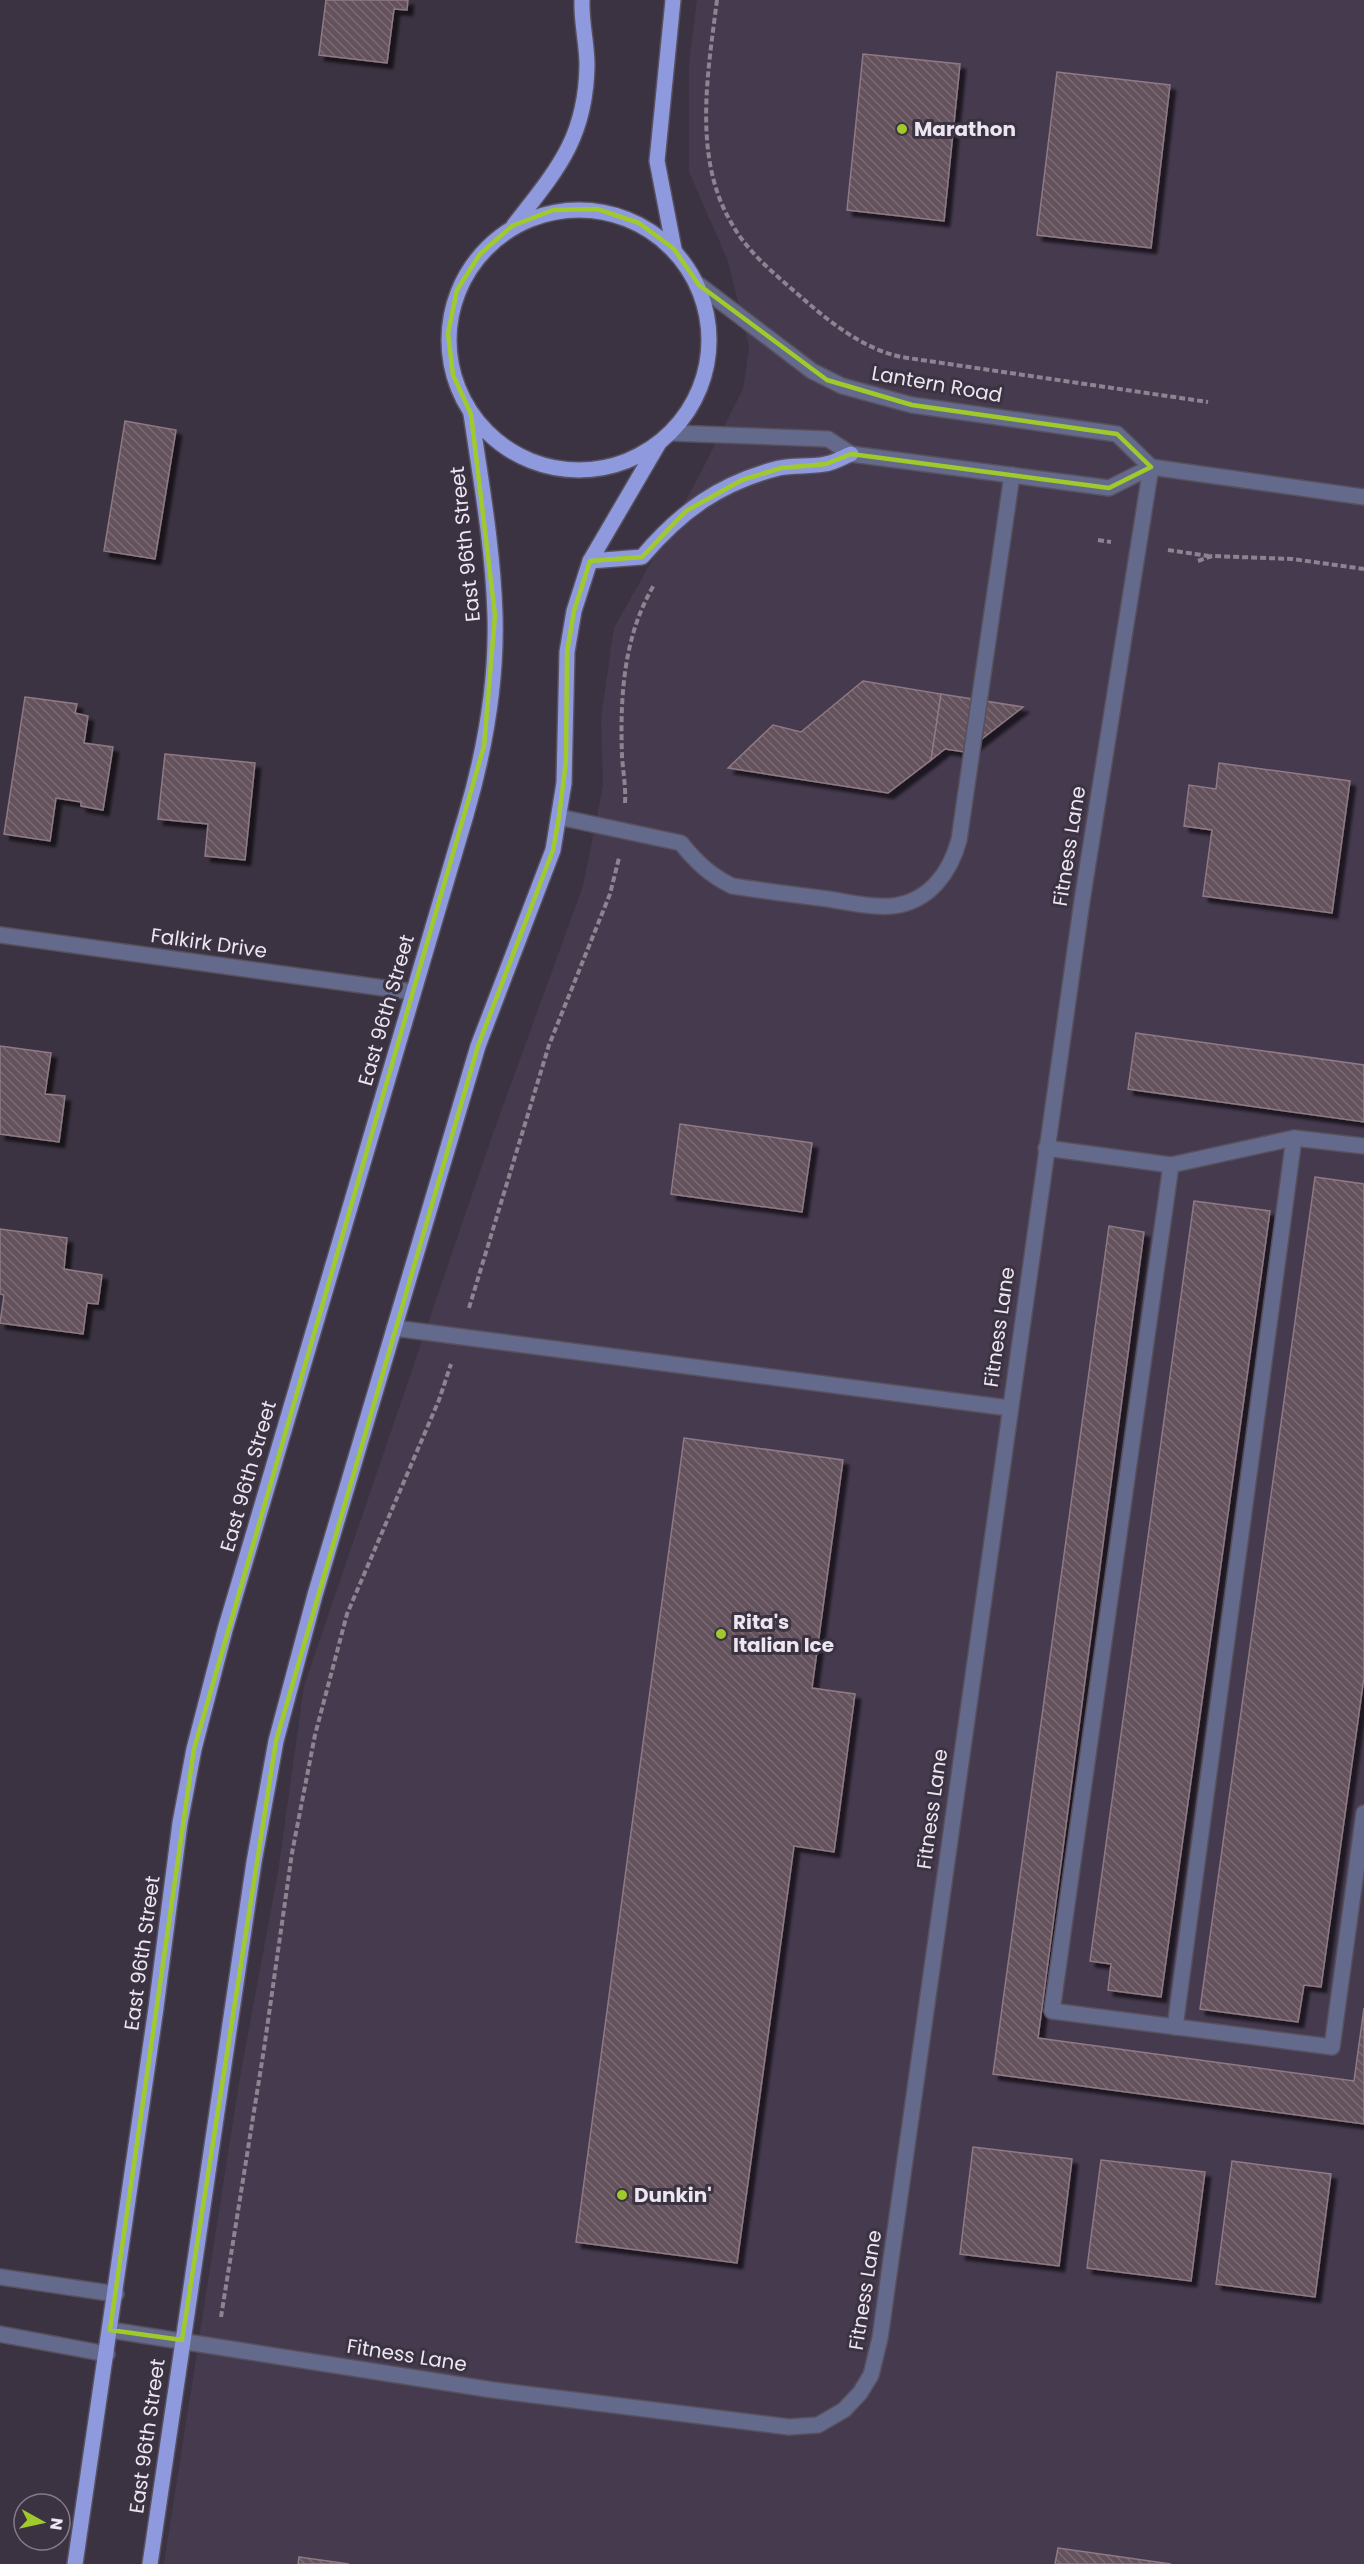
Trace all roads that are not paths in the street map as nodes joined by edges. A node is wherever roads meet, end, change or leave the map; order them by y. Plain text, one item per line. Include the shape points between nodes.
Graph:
1 (582, 0) edge
2 (673, 0) edge
3 (512, 226) junction
4 (674, 249) junction
5 (699, 285) junction
6 (471, 414) junction
7 (665, 438) junction
8 (851, 454) junction
9 (1151, 467) junction
10 (1012, 475) junction
11 (1364, 497) edge
12 (590, 561) junction
13 (560, 817) junction
14 (0, 935) edge
15 (413, 992) junction
16 (1294, 1138) junction
17 (1364, 1146) edge
18 (1046, 1148) junction
19 (1170, 1165) junction
20 (394, 1328) junction
21 (1009, 1408) junction
22 (1364, 1813) edge
23 (1175, 2027) junction
24 (0, 2277) edge
25 (116, 2294) junction
26 (110, 2330) junction
27 (0, 2334) edge
28 (182, 2340) junction
29 (107, 2355) junction
30 (75, 2564) edge
31 (150, 2564) edge

1 - 3 main road via 587,62 580,123 558,170
2 - 4 main road via 657,161
3 - 4 main road via 553,210 597,209 639,223
3 - 6 main road via 480,254 457,290 448,333 453,375
4 - 5 main road
5 - 7 main road, East 96th Street via 710,328 706,371 689,411
5 - 9 street, Lantern Road via 812,371 842,386 888,401 1117,434
6 - 7 main road via 501,445 538,464 580,471 622,463
6 - 15 main road, East 96th Street via 493,578 492,680 476,780
7 - 8 street via 828,440
7 - 12 main road, East 96th Street
8 - 10 street
8 - 12 main road via 826,464 781,468 742,480 686,511 642,557
9 - 10 street via 1109,488
9 - 11 street
9 - 18 street, Fitness Lane
10 - 13 street via 959,840 954,859 933,888 891,906 732,886 696,863 681,843
12 - 13 main road, East 96th Street via 574,611 567,652 566,761
13 - 20 main road, East 96th Street via 536,898 478,1046
14 - 15 street, Falkirk Drive
15 - 25 main road, East 96th Street via 228,1620 194,1749 180,1823
16 - 17 street
16 - 19 street
16 - 23 street
18 - 19 street
18 - 21 street, Fitness Lane
19 - 23 street via 1052,2011
20 - 21 street
20 - 28 main road, East 96th Street via 276,1741
21 - 28 street, Fitness Lane via 880,2338 871,2375 860,2393 844,2409 818,2425 789,2427 493,2390
22 - 23 street via 1332,2047
24 - 25 street
25 - 26 main road, East 96th Street
26 - 28 street, Fitness Lane
26 - 29 main road, East 96th Street
27 - 29 street
28 - 31 main road, East 96th Street
29 - 30 main road, East 96th Street

